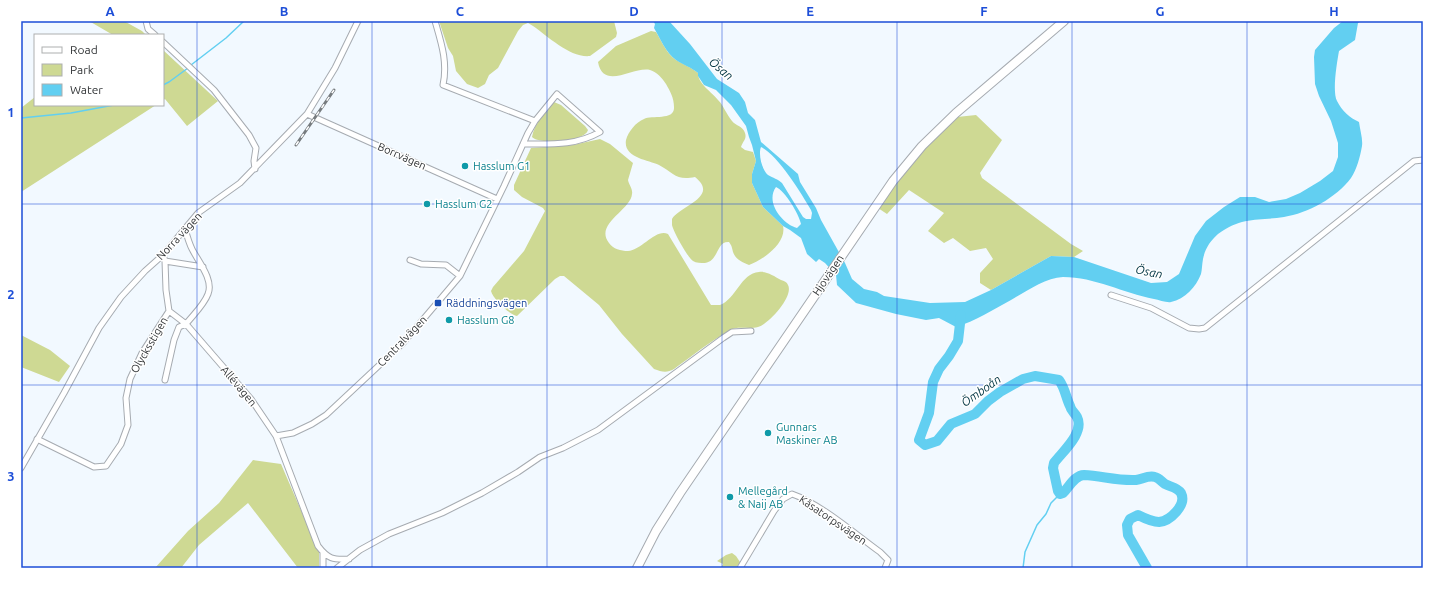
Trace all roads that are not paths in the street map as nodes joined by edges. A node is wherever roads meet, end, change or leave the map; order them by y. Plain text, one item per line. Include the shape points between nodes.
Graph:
1 (146, 21) edge
2 (358, 21) edge
3 (435, 21) edge
4 (1064, 21) edge
5 (154, 34) edge
6 (164, 43) edge
7 (307, 114) junction
8 (535, 121) junction
9 (523, 144) junction
10 (1423, 160) edge
11 (255, 169) junction
12 (497, 199) junction
13 (185, 229) junction
14 (163, 255) junction
15 (410, 260) dead end
16 (165, 261) junction
17 (203, 267) junction
18 (460, 276) junction
19 (1111, 295) dead end
20 (169, 311) junction
21 (186, 324) junction
22 (751, 331) dead end
23 (165, 380) dead end
24 (276, 436) junction
25 (37, 439) junction
26 (21, 468) edge
27 (323, 553) junction
28 (350, 558) junction
29 (323, 568) edge
30 (337, 568) edge
31 (637, 568) edge
32 (740, 568) edge
33 (885, 568) edge

1 - 5 street via 148,29
2 - 7 street, Norra vägen via 335,68
3 - 8 street via 445,58 443,85
4 - 31 main road, Hjovägen via 956,114 922,146 893,181 680,493
6 - 11 street via 214,90 249,135 256,148
7 - 11 street, Norra vägen
7 - 12 street, Borrvägen
8 - 9 street, Centralvägen
8 - 9 street, Centralvägen via 557,94 600,132 572,143
9 - 12 street, Centralvägen
10 - 19 street via 1414,161 1205,328 1189,328 1151,308
11 - 13 street, Norra vägen via 226,194 198,213
12 - 18 street, Centralvägen
13 - 14 street, Norra vägen
13 - 17 street
14 - 16 street
14 - 25 street, Norra vägen via 145,271 98,328
15 - 18 street via 421,264 446,265
16 - 17 street
16 - 20 street
17 - 21 street via 209,293
18 - 24 street, Centralvägen via 403,343 326,414 293,433
20 - 21 street, Allévägen
20 - 25 street, Olycksstigen via 142,353 130,379 126,398 128,425 121,444 106,466 94,467
21 - 23 street via 179,327 174,340
21 - 24 street, Allévägen via 251,399
22 - 28 street via 732,332 598,430 540,457 482,494 389,534
24 - 27 street, Allévägen via 318,546
25 - 26 street, Norra vägen
27 - 28 street via 335,560
27 - 29 street, Allévägen
28 - 30 street
32 - 33 street, Kåsatorpsvägen via 774,511 783,499 792,494 816,506 880,552 888,560

